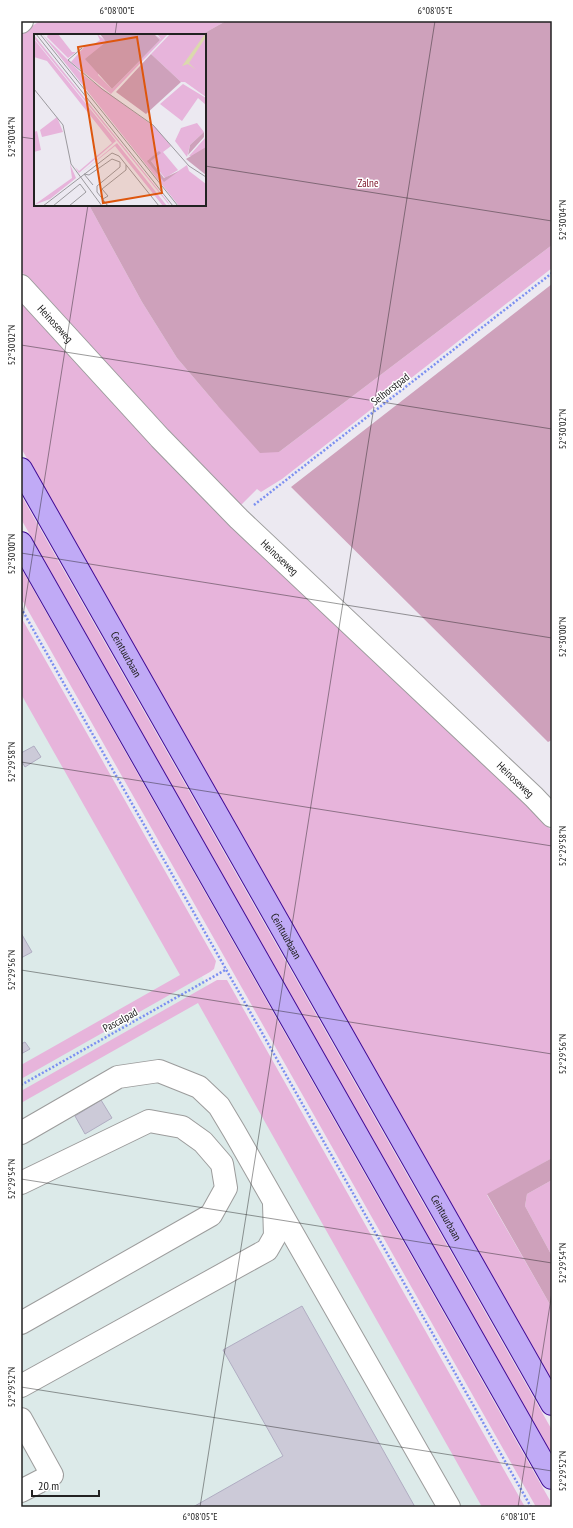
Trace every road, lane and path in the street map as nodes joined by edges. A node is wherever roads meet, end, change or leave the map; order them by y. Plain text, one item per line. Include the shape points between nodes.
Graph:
1 (552, 273) edge
2 (21, 286) edge
3 (21, 469) edge
4 (239, 518) junction
5 (21, 543) edge
6 (21, 608) edge
7 (552, 816) edge
8 (227, 970) junction
9 (21, 1085) edge
10 (21, 1133) edge
11 (21, 1183) edge
12 (274, 1200) junction
13 (21, 1323) edge
14 (21, 1386) edge
15 (552, 1404) edge
16 (21, 1419) edge
17 (552, 1478) edge
18 (21, 1491) edge
19 (449, 1507) edge
20 (531, 1507) edge

1 - 4 path, Selhorstpad
2 - 4 street, Heinoseweg via 155,432
3 - 15 main road, Ceintuurbaan
4 - 7 street, Heinoseweg
5 - 17 main road
6 - 8 path
8 - 9 path, Pascalpad
8 - 20 path
10 - 12 street via 118,1077 159,1071 199,1087 219,1106
11 - 13 street via 149,1122 182,1127 203,1142 222,1164 226,1188 211,1215
12 - 14 street via 275,1236 267,1250
12 - 19 street
16 - 18 street via 52,1475

